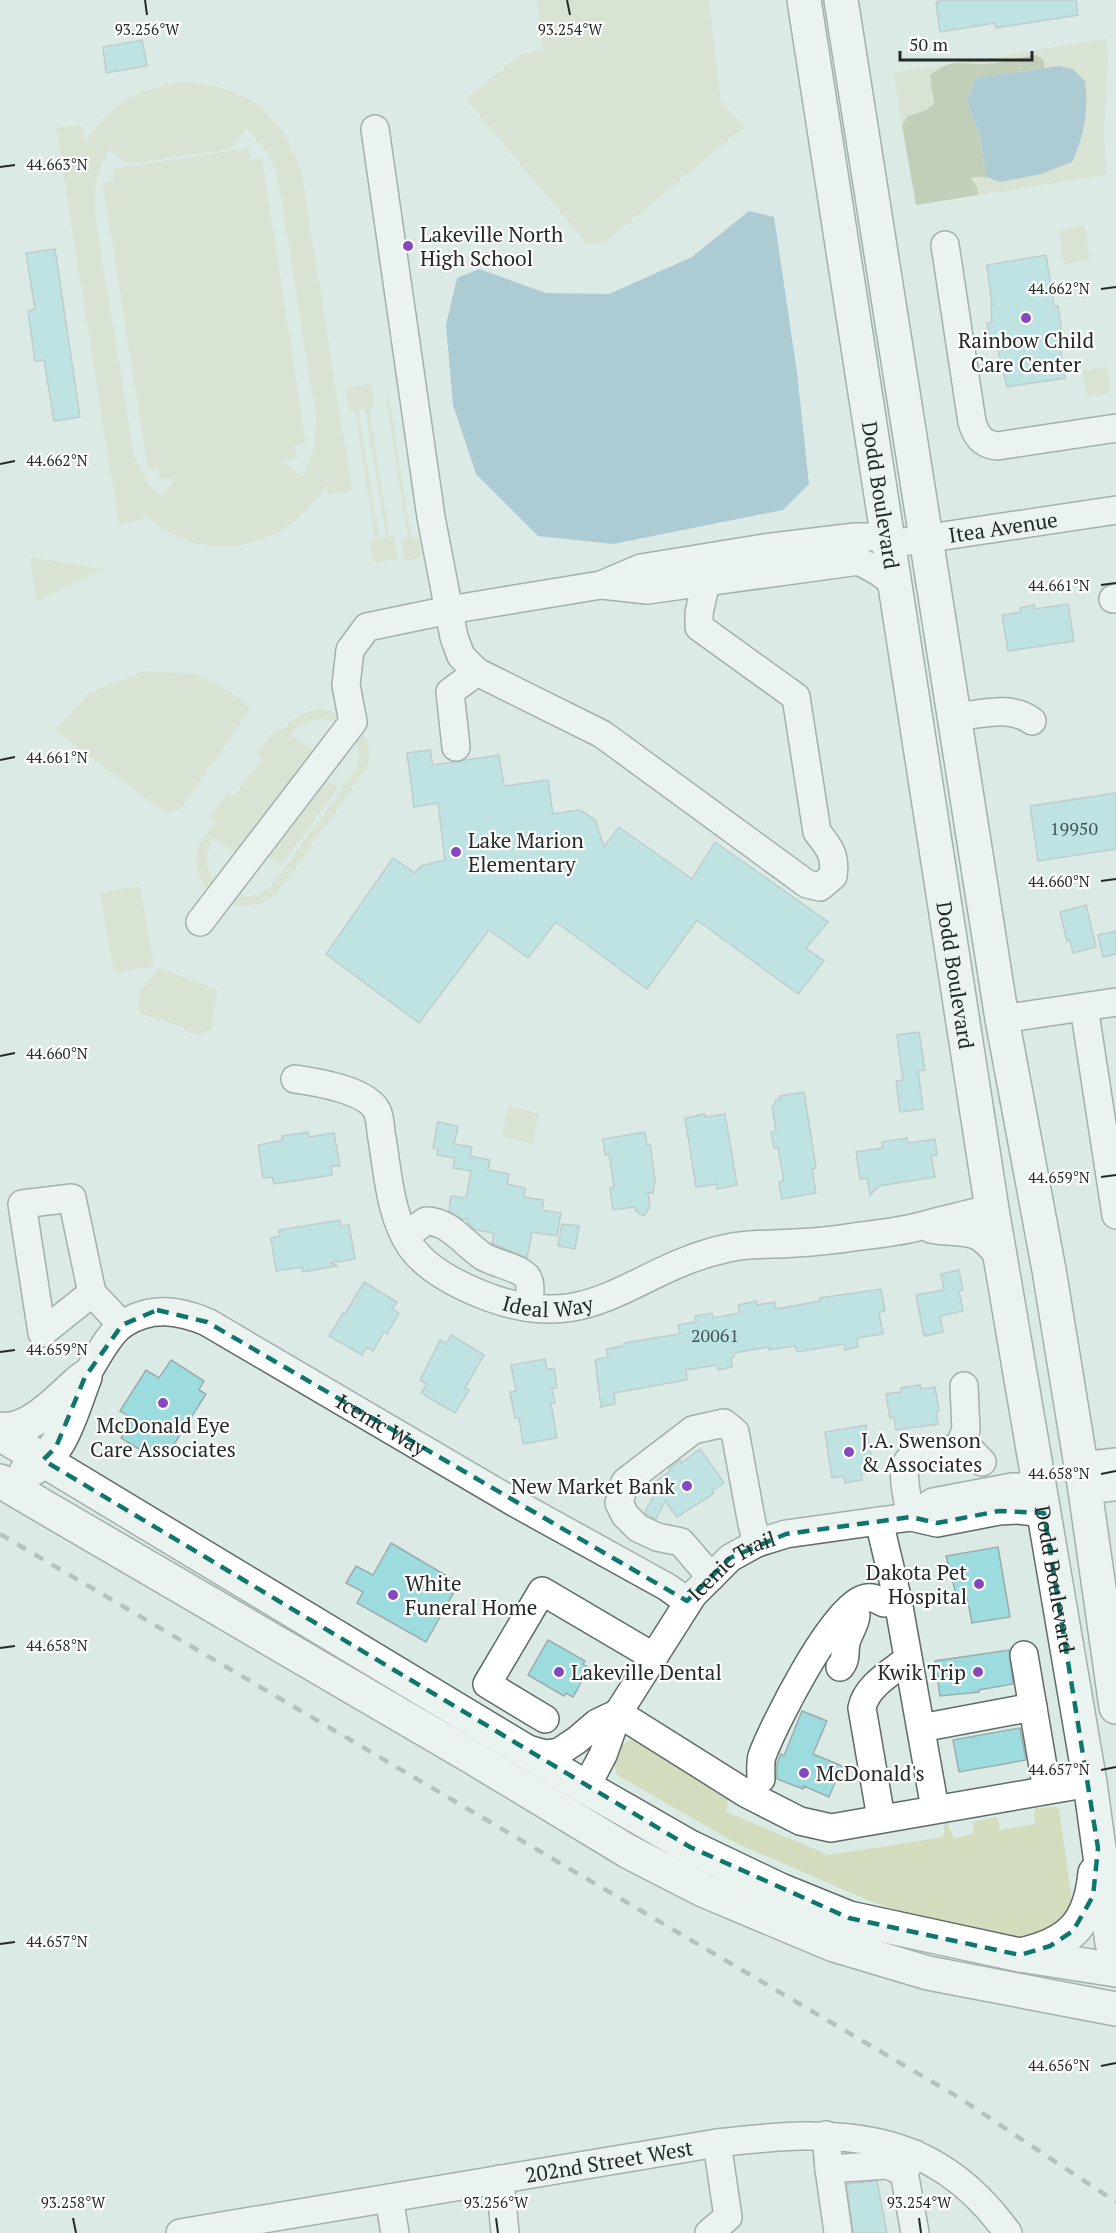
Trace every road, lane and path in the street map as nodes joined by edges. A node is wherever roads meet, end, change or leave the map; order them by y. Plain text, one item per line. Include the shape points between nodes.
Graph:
1 (804, 0) edge
2 (841, 0) edge
3 (375, 129) dead end
4 (945, 245) dead end
5 (1116, 428) edge
6 (1116, 510) edge
7 (927, 538) junction
8 (890, 544) junction
9 (706, 582) junction
10 (601, 585) junction
11 (896, 585) junction
12 (449, 610) junction
13 (477, 672) junction
14 (953, 717) junction
15 (1032, 721) dead end
16 (456, 747) dead end
17 (200, 922) dead end
18 (1116, 1002) edge
19 (1084, 1007) junction
20 (1002, 1019) junction
21 (295, 1079) dead end
22 (992, 1209) junction
23 (1116, 1215) edge
24 (921, 1226) junction
25 (405, 1236) junction
26 (1000, 1256) junction
27 (1049, 1270) junction
28 (92, 1293) junction
29 (527, 1307) junction
30 (1011, 1321) junction
31 (122, 1325) junction
32 (85, 1377) junction
33 (964, 1386) dead end
34 (0, 1429) edge
35 (0, 1434) edge
36 (962, 1442) junction
37 (43, 1460) junction
38 (982, 1462) dead end
39 (1116, 1462) edge
40 (0, 1465) edge
41 (1094, 1480) edge
42 (0, 1481) edge
43 (1042, 1500) junction
44 (911, 1517) junction
45 (879, 1521) junction
46 (758, 1543) junction
47 (711, 1578) junction
48 (688, 1602) junction
49 (891, 1602) junction
50 (1106, 1634) junction
51 (1024, 1655) dead end
52 (654, 1657) junction
53 (908, 1659) junction
54 (1033, 1707) junction
55 (1116, 1707) edge
56 (618, 1713) junction
57 (544, 1719) dead end
58 (921, 1728) junction
59 (520, 1748) junction
60 (492, 1769) junction
61 (1089, 1783) junction
62 (586, 1787) junction
63 (757, 1788) junction
64 (1047, 1790) junction
65 (935, 1809) junction
66 (881, 1818) junction
67 (1098, 1848) junction
68 (1116, 1948) edge
69 (1020, 1955) junction
70 (1116, 1970) edge
71 (1116, 2009) edge
72 (826, 2135) junction
73 (717, 2143) junction
74 (910, 2163) junction
75 (829, 2169) junction
76 (500, 2180) junction
77 (389, 2198) junction
78 (837, 2224) edge
79 (180, 2233) edge
80 (395, 2233) edge
81 (505, 2233) edge
82 (709, 2233) edge
83 (915, 2233) edge
84 (1008, 2233) edge

1 - 8 main road, Dodd Boulevard
2 - 7 main road, Dodd Boulevard
3 - 12 street
4 - 5 street via 972,422 978,436 990,445 1006,445
6 - 7 street, Itea Avenue
7 - 8 street, Itea Avenue
7 - 14 main road, Dodd Boulevard
8 - 10 street via 878,537 855,537 764,548 641,567
8 - 11 main road, Dodd Boulevard
9 - 10 street via 647,590
9 - 11 street via 860,561
9 - 13 street via 699,627 796,697 817,832 829,846 835,862 833,876 820,887 807,884 602,735
10 - 12 street
11 - 22 main road, Dodd Boulevard
12 - 13 street via 461,656
12 - 17 street via 367,627 350,650 346,685 352,722
13 - 16 street via 450,692
14 - 15 street via 1006,711
14 - 20 main road, Dodd Boulevard
18 - 19 street
19 - 20 street
19 - 23 street
20 - 27 main road, Dodd Boulevard
21 - 25 street, Ideal Way via 335,1085 377,1110 393,1202
22 - 24 street, Ideal Way
22 - 26 main road, Dodd Boulevard
22 - 27 main road via 1009,1212 1021,1220
24 - 26 street, Ideal Way via 980,1237
24 - 29 street, Ideal Way via 839,1239 729,1248 697,1256 592,1303 560,1309
25 - 29 street, Ideal Way via 427,1264 449,1279 493,1299
25 - 29 street via 426,1221 444,1224 483,1256 524,1273 530,1290
26 - 30 main road, Dodd Boulevard
27 - 41 main road, Dodd Boulevard
28 - 28 street via 72,1198 22,1204 42,1333
28 - 31 street
30 - 41 main road via 1033,1364 1061,1463 1071,1481
30 - 43 main road, Dodd Boulevard
31 - 32 street, Icenic Way
31 - 48 street, Icenic Way via 158,1310 207,1322
32 - 34 main road via 28,1424 12,1431
32 - 37 main road via 56,1447
33 - 36 street via 966,1430
35 - 37 main road
36 - 38 street
36 - 44 street via 959,1447 906,1463 903,1473
37 - 40 main road via 36,1468 17,1474
37 - 59 main road
39 - 41 street
41 - 50 main road, Dodd Boulevard
42 - 60 main road
43 - 44 street, Icenic Trail via 1012,1487 933,1502
43 - 50 main road via 1049,1494 1059,1509 1078,1577
43 - 61 main road, Dodd Boulevard
44 - 45 street, Icenic Trail
45 - 46 street, Icenic Trail via 786,1534
45 - 49 street
46 - 47 street, Icenic Trail via 730,1558
46 - 47 street via 735,1432 724,1423 693,1430 625,1482 619,1503 638,1528 681,1542
47 - 48 street, Icenic Trail
48 - 52 street, Icenic Trail
49 - 53 street
49 - 63 street via 856,1615 832,1662 799,1698
49 - 63 street via 873,1597 856,1602 831,1631 788,1698 761,1759
50 - 55 main road, Dodd Boulevard
51 - 54 street
52 - 56 street, Icenic Trail
52 - 57 street via 542,1591 487,1684
53 - 58 street
53 - 66 street via 863,1701
54 - 58 street
54 - 64 street
56 - 59 street, Icenic Trail via 597,1723 559,1752 545,1754
56 - 62 street, Icenic Trail
56 - 63 street
58 - 65 street
59 - 62 main road
60 - 62 main road via 563,1798 576,1796
60 - 71 main road via 629,1852 703,1890 834,1945 928,1973
61 - 64 street
61 - 67 main road, Dodd Boulevard
62 - 69 main road via 690,1847 849,1918
63 - 66 street via 800,1821 831,1828
64 - 65 street
65 - 66 street
67 - 68 main road, Dodd Boulevard via 1112,1943
67 - 69 main road via 1093,1896 1079,1926 1050,1946
69 - 70 main road
72 - 73 street, 202nd Street West
72 - 74 street, 202nd Street West via 885,2144
72 - 75 street
73 - 76 street, 202nd Street West
73 - 82 street via 728,2217
74 - 75 street
74 - 83 street
74 - 84 street, 202nd Street West via 940,2167 992,2210
75 - 78 street
76 - 77 street, 202nd Street West
76 - 81 street
77 - 79 street, 202nd Street West
77 - 80 street

